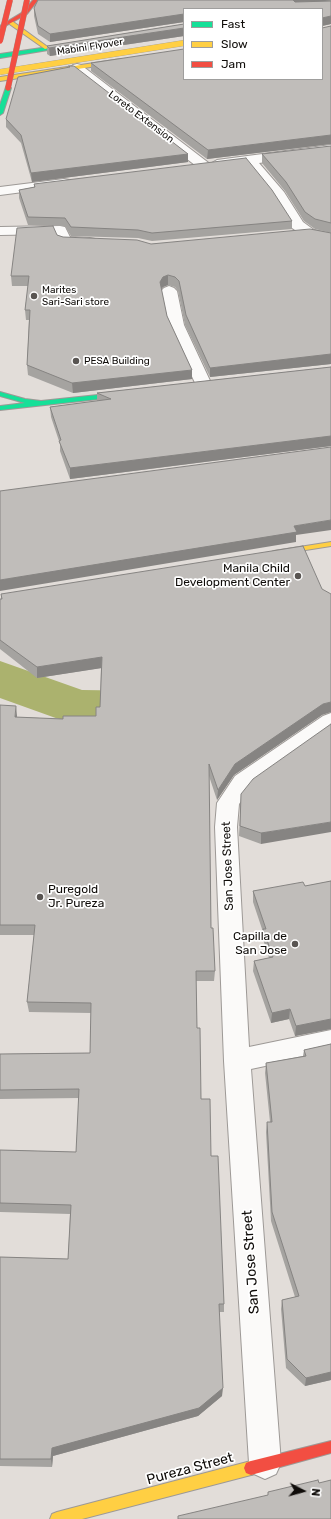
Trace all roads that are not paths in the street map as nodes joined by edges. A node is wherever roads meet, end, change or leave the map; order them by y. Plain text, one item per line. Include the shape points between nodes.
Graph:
1 (10, 0) edge
2 (28, 0) edge
3 (36, 0) edge
4 (10, 22) junction
5 (0, 28) edge
6 (183, 35) edge
7 (147, 39) edge
8 (0, 41) edge
9 (84, 43) edge
10 (183, 43) edge
11 (47, 48) junction
12 (183, 52) edge
13 (161, 55) junction
14 (0, 56) edge
15 (0, 63) edge
16 (77, 68) junction
17 (0, 72) edge
18 (0, 79) edge
19 (0, 113) edge
20 (331, 149) edge
21 (250, 160) junction
22 (205, 166) junction
23 (182, 168) edge
24 (79, 181) edge
25 (0, 191) edge
26 (0, 231) edge
27 (308, 233) junction
28 (285, 236) edge
29 (331, 238) edge
30 (101, 242) edge
31 (169, 291) dead end
32 (204, 385) edge
33 (132, 393) edge
34 (0, 394) edge
35 (44, 404) junction
36 (0, 408) edge
37 (331, 544) edge
38 (268, 554) edge
39 (331, 721) edge
40 (331, 1040) edge
41 (237, 1062) junction
42 (331, 1447) edge
43 (265, 1463) junction
44 (57, 1519) edge

1 - 8 main road, bridge
2 - 19 main road, bridge
3 - 4 main road via 25,13
4 - 5 main road
4 - 11 main road
6 - 15 main road, Mabini Flyover
7 - 13 main road
9 - 11 main road
10 - 17 main road, Mabini Flyover, bridge
11 - 14 main road
12 - 13 main road
13 - 16 main road
16 - 18 main road
16 - 22 street, Loreto Extension
20 - 21 street
21 - 22 street
21 - 27 street via 279,195 297,224
22 - 23 street
24 - 25 street
26 - 30 street via 60,230 64,241
27 - 28 street
27 - 29 street
31 - 32 street via 176,325
33 - 35 main road
34 - 35 main road
35 - 36 main road
37 - 38 main road
39 - 41 street, San Jose Street via 243,782 228,803 226,827
40 - 41 street
41 - 43 street, San Jose Street
42 - 43 main road, Pureza Street
43 - 44 main road, Pureza Street

